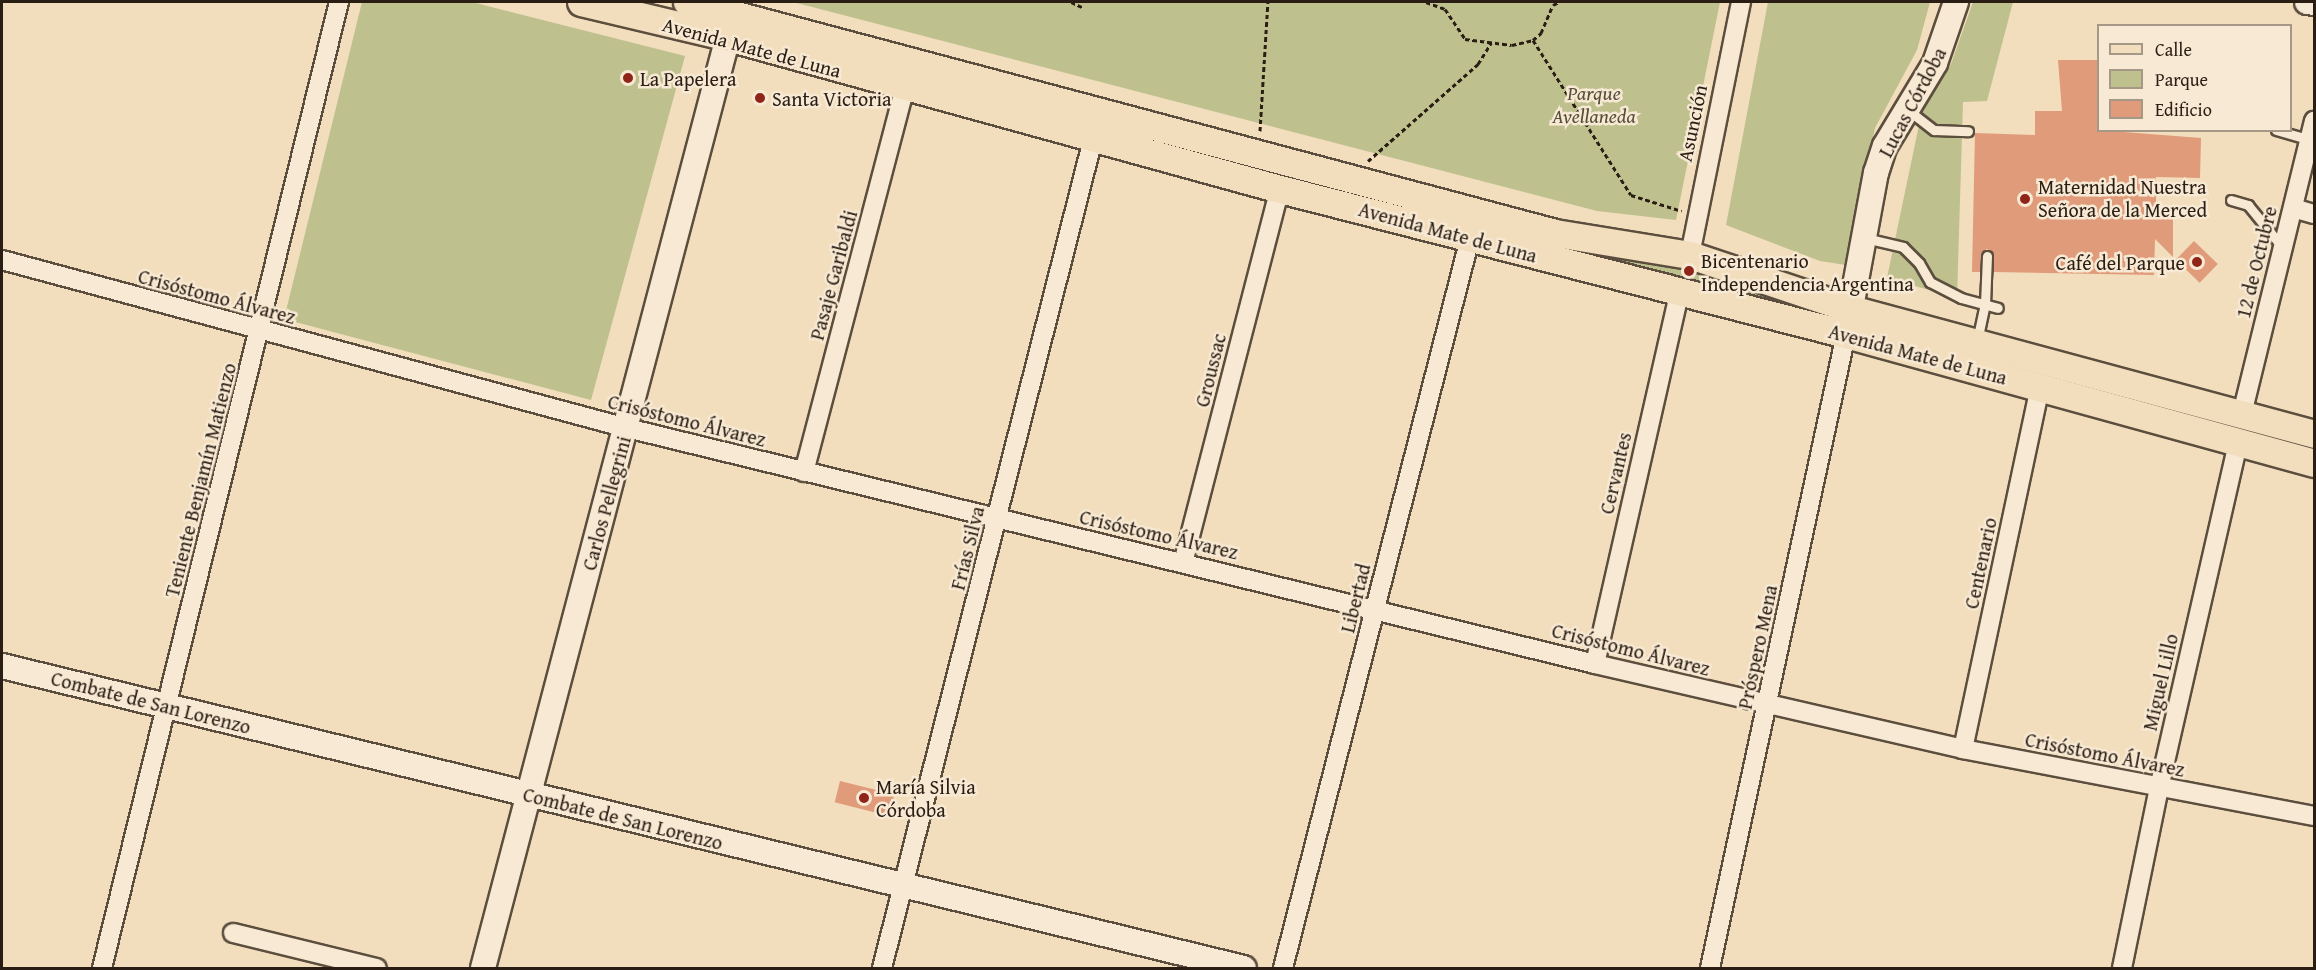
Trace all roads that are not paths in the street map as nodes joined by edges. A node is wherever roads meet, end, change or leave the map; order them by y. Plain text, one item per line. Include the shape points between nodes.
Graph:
1 (339, 2) edge
2 (581, 2) edge
3 (687, 2) edge
4 (1741, 2) edge
5 (1956, 2) edge
6 (2307, 2) edge
7 (2314, 3) edge
8 (719, 5) edge
9 (728, 37) junction
10 (905, 88) junction
11 (1908, 111) junction
12 (2314, 121) edge
13 (1968, 132) dead end
14 (2283, 132) edge
15 (1093, 139) junction
16 (2310, 140) junction
17 (1280, 189) junction
18 (2231, 200) dead end
19 (2293, 208) junction
20 (2314, 214) edge
21 (1863, 237) junction
22 (1470, 238) junction
23 (2283, 248) junction
24 (1690, 255) junction
25 (1987, 256) dead end
26 (2, 260) edge
27 (1679, 293) junction
28 (1985, 304) junction
29 (1998, 308) dead end
30 (1849, 321) junction
31 (259, 331) junction
32 (1977, 343) junction
33 (2040, 388) junction
34 (2242, 414) junction
35 (627, 428) junction
36 (2314, 434) edge
37 (2238, 442) junction
38 (2314, 463) edge
39 (804, 472) junction
40 (998, 519) junction
41 (1183, 563) junction
42 (1375, 609) junction
43 (1595, 664) junction
44 (2, 666) edge
45 (168, 705) junction
46 (1768, 705) junction
47 (1963, 749) junction
48 (2159, 788) junction
49 (527, 795) junction
50 (2314, 816) edge
51 (903, 885) junction
52 (233, 933) dead end
53 (102, 969) edge
54 (377, 969) edge
55 (483, 969) edge
56 (882, 969) edge
57 (1244, 969) edge
58 (1283, 969) edge
59 (1710, 969) edge
60 (2122, 969) edge

1 - 31 street, Teniente Benjamín Matienzo
2 - 9 main road, Avenida Mate de Luna
3 - 8 main road, Avenida Mate de Luna
4 - 24 street, Asunción via 1695,215
5 - 11 street, Lucas Córdoba via 1935,63
6 - 7 street
8 - 9 street
8 - 24 main road, Avenida Mate de Luna via 1555,233
9 - 10 main road, Avenida Mate de Luna
9 - 35 street, Carlos Pellegrini
10 - 15 main road, Avenida Mate de Luna
10 - 39 street, Pasaje Garibaldi
11 - 13 lane via 1934,129
11 - 21 street, Lucas Córdoba via 1885,146
12 - 16 street, 12 de Octubre
14 - 16 lane
15 - 17 main road, Avenida Mate de Luna
15 - 40 street, Frías Silva
16 - 19 street, 12 de Octubre
17 - 22 main road, Avenida Mate de Luna
17 - 41 street, Groussac
18 - 23 lane via 2248,205
19 - 20 street
19 - 23 street, 12 de Octubre
21 - 28 lane via 1903,247 1930,282 1961,298
21 - 30 street, Lucas Córdoba
22 - 27 main road, Avenida Mate de Luna
22 - 42 street, Libertad
23 - 34 street, 12 de Octubre
24 - 30 main road, Avenida Mate de Luna
25 - 28 lane
26 - 31 street, Crisóstomo Álvarez
27 - 30 main road, Avenida Mate de Luna
27 - 43 street, Cervantes
28 - 29 lane
28 - 32 lane
30 - 32 main road, Avenida Mate de Luna
30 - 33 main road, Avenida Mate de Luna
30 - 46 street, Próspero Mena
31 - 35 street, Crisóstomo Álvarez
31 - 45 street, Teniente Benjamín Matienzo
32 - 34 main road, Avenida Mate de Luna
33 - 37 main road, Avenida Mate de Luna
33 - 47 street, Centenario
34 - 36 main road, Avenida Mate de Luna
35 - 39 street, Crisóstomo Álvarez
35 - 49 street, Carlos Pellegrini
37 - 38 main road, Avenida Mate de Luna
37 - 48 street, Miguel Lillo
39 - 40 street, Crisóstomo Álvarez
40 - 41 street, Crisóstomo Álvarez
40 - 51 street, Frías Silva
41 - 42 street, Crisóstomo Álvarez
42 - 43 street, Crisóstomo Álvarez
42 - 58 street, Libertad
43 - 46 street, Crisóstomo Álvarez
44 - 45 street, Combate de San Lorenzo
45 - 49 street, Combate de San Lorenzo
45 - 53 street, Teniente Benjamín Matienzo
46 - 47 street, Crisóstomo Álvarez
46 - 59 street, Próspero Mena
47 - 48 street, Crisóstomo Álvarez
48 - 50 street, Crisóstomo Álvarez
48 - 60 street, Miguel Lillo
49 - 51 street, Combate de San Lorenzo
49 - 55 street, Carlos Pellegrini
51 - 56 street, Frías Silva
51 - 57 street, Combate de San Lorenzo
52 - 54 street

